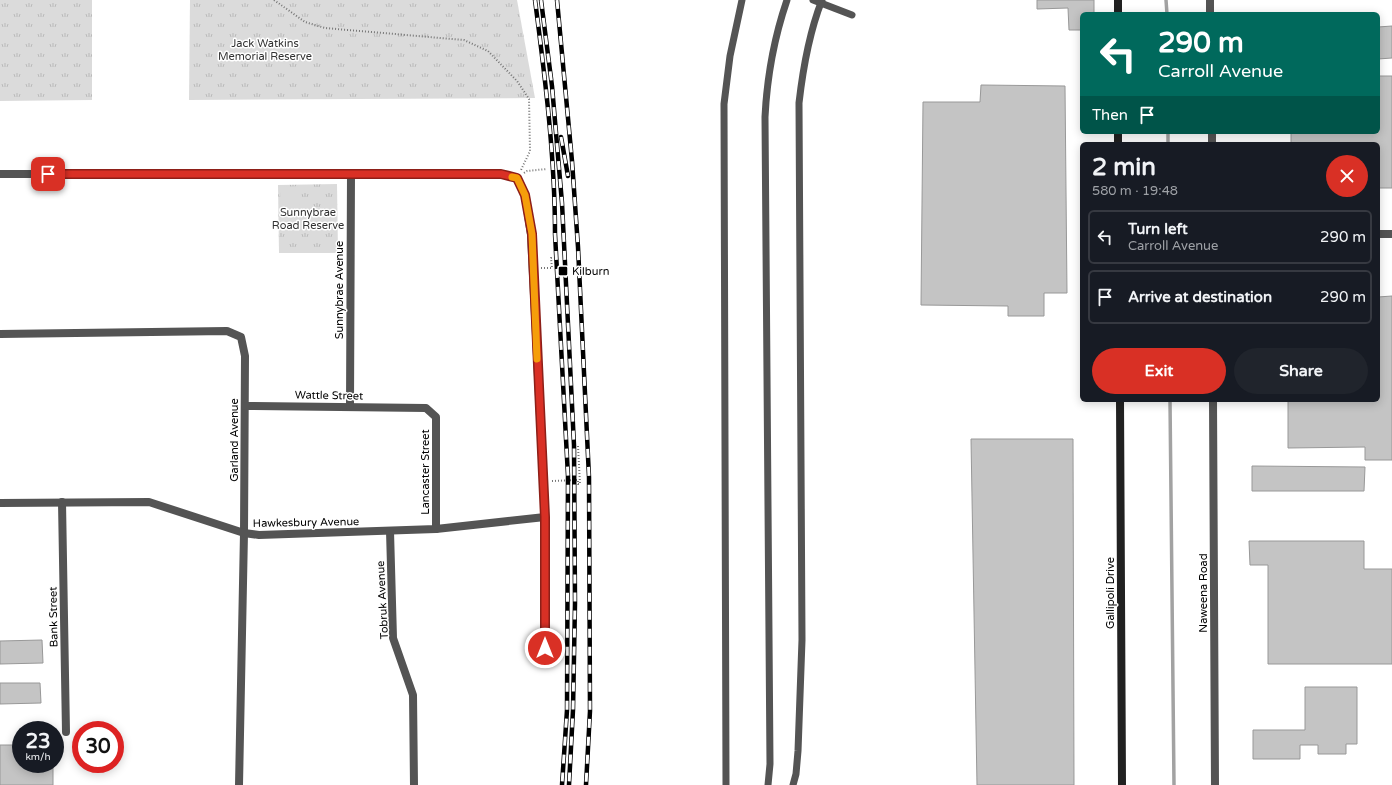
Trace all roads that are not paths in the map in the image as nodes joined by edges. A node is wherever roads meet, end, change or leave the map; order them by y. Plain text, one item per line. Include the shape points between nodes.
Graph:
1 (742, 0) edge
2 (786, 0) edge
3 (813, 0) edge
4 (1118, 0) edge
5 (1210, 0) edge
6 (821, 2) edge
7 (1118, 12) edge
8 (1210, 12) edge
9 (852, 15) dead end
10 (0, 174) edge
11 (351, 174) junction
12 (1380, 234) edge
13 (1392, 234) edge
14 (0, 334) edge
15 (1120, 402) edge
16 (1214, 402) edge
17 (245, 406) junction
18 (350, 407) junction
19 (414, 407) joint
20 (62, 502) junction
21 (0, 504) edge
22 (545, 517) junction
23 (436, 529) junction
24 (390, 531) junction
25 (244, 533) junction
26 (545, 663) dead end
27 (66, 732) dead end
28 (239, 785) edge
29 (414, 785) edge
30 (726, 785) edge
31 (768, 785) edge
32 (793, 785) edge
33 (1122, 785) edge
34 (1215, 785) edge

1 - 30 lane via 730,56 724,104
2 - 31 lane via 772,51 765,117 770,756
3 - 6 lane
4 - 7 street
5 - 8 street
6 - 9 lane
6 - 32 lane via 806,56 799,103 802,640 798,751
10 - 11 street
11 - 18 street, Sunnybrae Avenue
11 - 22 street via 501,174 517,178 525,195 532,234
12 - 13 street
14 - 17 street, Garland Avenue via 227,331 241,337 245,356
15 - 33 street, Gallipoli Drive
16 - 34 street, Naweena Road
17 - 18 street, Wattle Street
17 - 25 street, Garland Avenue
18 - 19 street, Wattle Street
19 - 23 street, Lancaster Street via 426,408 436,417
20 - 21 street, Hawkesbury Avenue
20 - 25 street, Hawkesbury Avenue via 149,502
20 - 27 street, Bank Street
22 - 23 street, Hawkesbury Avenue
22 - 26 street
23 - 24 street, Hawkesbury Avenue
24 - 25 street, Hawkesbury Avenue via 259,535
24 - 29 street, Tobruk Avenue via 393,638 413,696
25 - 28 street, Garland Avenue

